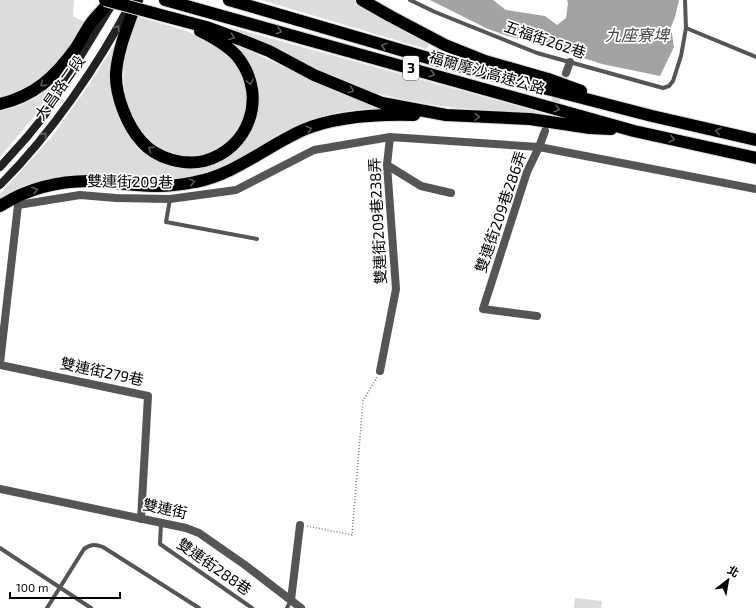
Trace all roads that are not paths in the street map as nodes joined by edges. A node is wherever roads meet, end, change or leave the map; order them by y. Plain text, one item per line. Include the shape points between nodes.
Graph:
1 (105, 0) edge
2 (111, 0) edge
3 (115, 0) edge
4 (133, 0) edge
5 (137, 0) edge
6 (165, 0) edge
7 (229, 0) edge
8 (362, 0) edge
9 (410, 0) edge
10 (685, 0) edge
11 (177, 20) junction
12 (686, 28) junction
13 (756, 57) edge
14 (570, 62) junction
15 (566, 74) tunnel mouth
16 (0, 104) edge
17 (446, 115) junction
18 (652, 116) junction
19 (634, 130) junction
20 (545, 131) tunnel mouth
21 (390, 137) junction
22 (756, 140) edge
23 (539, 147) junction
24 (756, 158) edge
25 (387, 166) junction
26 (0, 167) edge
27 (0, 185) edge
28 (756, 189) edge
29 (451, 193) dead end
30 (170, 198) junction
31 (0, 206) edge
32 (257, 239) dead end
33 (537, 316) dead end
34 (0, 364) edge
35 (380, 371) road end
36 (0, 489) edge
37 (141, 519) junction
38 (161, 523) junction
39 (300, 525) road end
40 (0, 548) edge
41 (60, 587) junction
42 (289, 604) edge
43 (47, 608) edge
44 (91, 608) edge
45 (199, 608) edge
46 (252, 608) edge
47 (301, 608) edge

1 - 11 highway, bridge
2 -> 16 highway via 91,23 59,69 39,88 20,98
3 - 26 main road, 大昌路二段 via 44,116
27 -> 4 main road, 大昌路二段 via 32,150 86,78
11 -> 5 highway via 226,46 239,59 250,77 253,97 248,122 235,144 215,157 190,163 174,161 143,144 122,108 117,88 117,61
6 -> 19 highway, 福爾摩沙高速公路 / 3
18 -> 7 highway, 福爾摩沙高速公路 / 3 via 434,60
8 - 18 highway via 445,44 485,61 548,79
9 - 14 lane, 五福街262巷 via 537,53
10 - 12 lane
11 -> 17 highway via 257,46 314,75 382,103
12 - 13 lane
12 - 14 lane, 五福街262巷 via 673,81 663,88
14 - 15 street
17 -> 19 highway via 530,119 590,128
31 -> 17 highway via 30,191 61,183 94,181 160,185 196,182 227,172 304,130 349,118 395,114
22 -> 18 highway, 福爾摩沙高速公路 / 3
19 -> 24 highway, 福爾摩沙高速公路 / 3
20 - 23 street
21 - 23 street, 雙連街209巷238弄
21 - 25 street, 雙連街209巷238弄
21 - 30 street, 雙連街209巷 via 314,150 236,190
23 - 28 street, 雙連街209巷286弄
23 - 33 street, 雙連街209巷286弄 via 527,172 483,309
25 - 29 street via 421,186
25 - 35 street, 雙連街209巷238弄 via 396,289
30 - 32 lane via 166,222
30 - 34 street, 雙連街209巷 via 80,195 18,205
34 - 37 street, 雙連街279巷 via 148,396
36 - 37 street, 雙連街
37 - 38 street, 雙連街
38 - 42 street, 雙連街 via 199,532 246,565
38 - 46 lane, 雙連街288巷 via 160,544
39 - 42 street
40 - 41 lane
41 - 43 lane
41 - 44 lane
41 - 45 lane via 84,549 95,544
42 - 47 street, 雙連街

